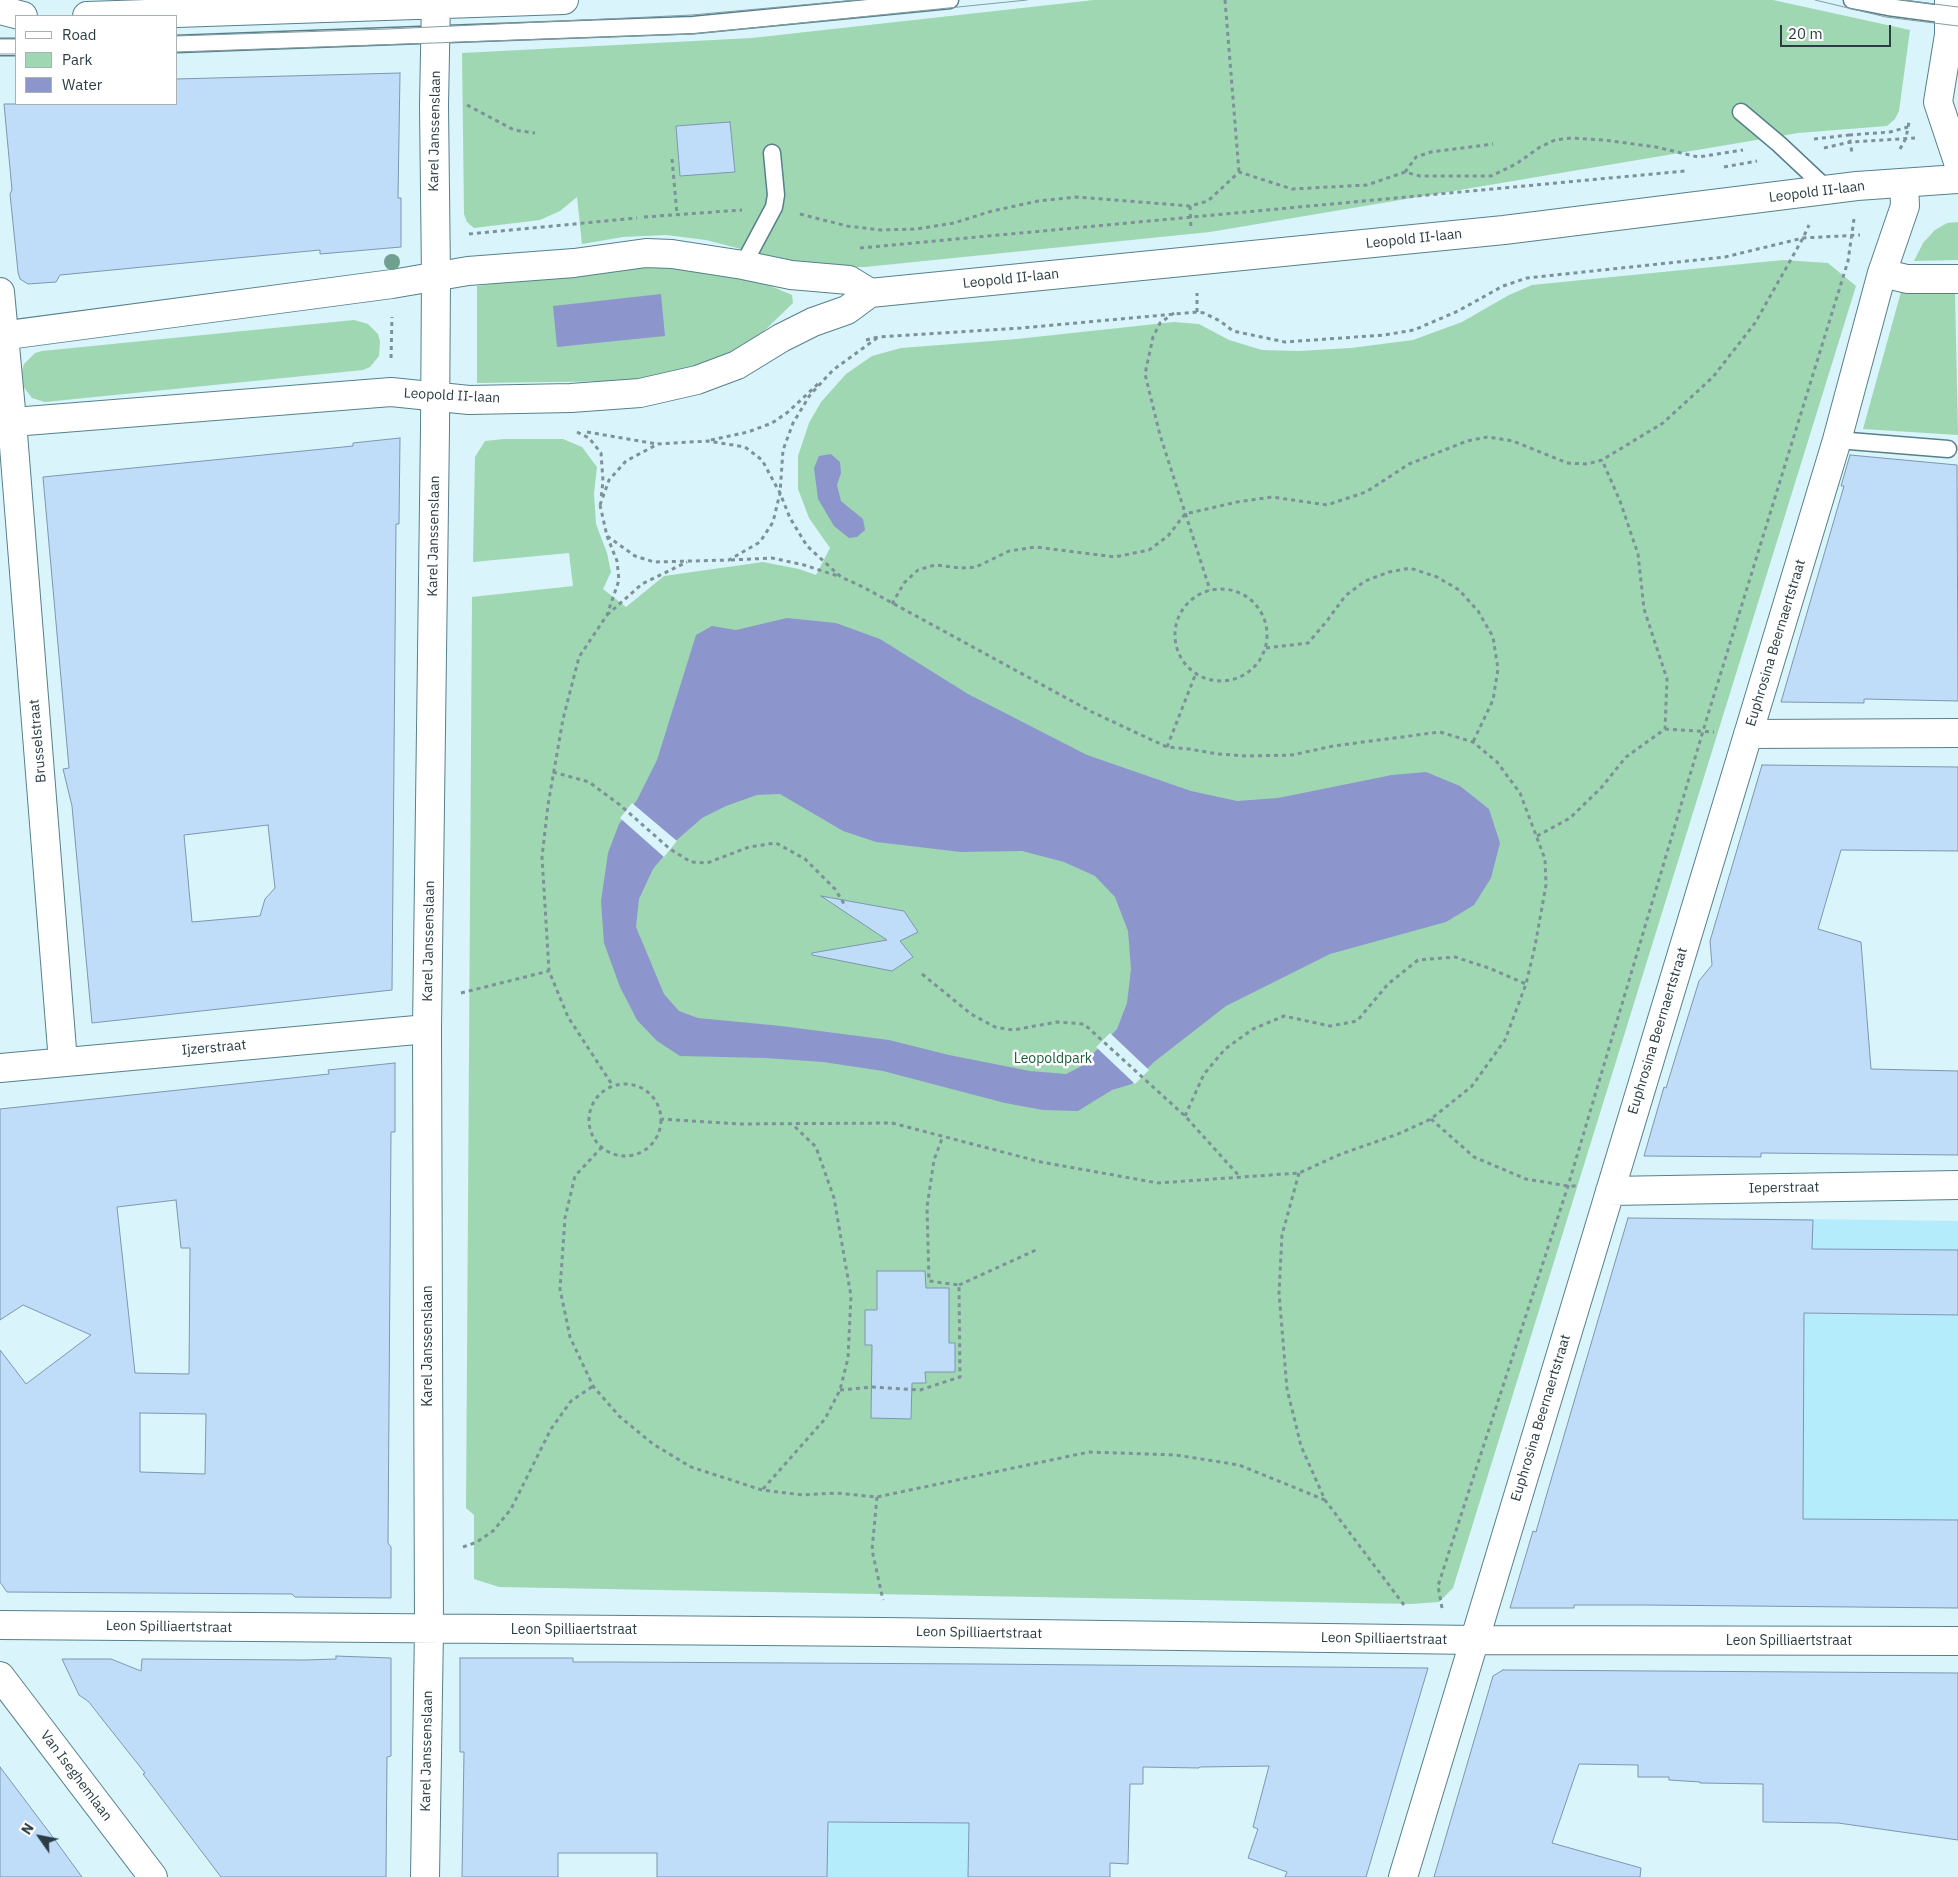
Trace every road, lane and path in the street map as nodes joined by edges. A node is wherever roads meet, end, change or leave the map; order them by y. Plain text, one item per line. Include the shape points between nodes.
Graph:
1 (564, 0) edge
2 (950, 0) edge
3 (1225, 0) edge
4 (1852, 0) edge
5 (436, 3) edge
6 (0, 10) edge
7 (1952, 11) edge
8 (19, 15) edge
9 (114, 15) edge
10 (436, 35) junction
11 (178, 44) edge
12 (15, 46) edge
13 (0, 47) edge
14 (434, 105) junction
15 (1741, 112) dead end
16 (1909, 119) dead end
17 (1908, 127) junction
18 (535, 133) dead end
19 (1849, 135) junction
20 (1906, 138) junction
21 (1850, 142) junction
22 (1493, 144) dead end
23 (1785, 149) junction
24 (1954, 151) edge
25 (772, 152) dead end
26 (1898, 152) dead end
27 (672, 160) dead end
28 (1720, 167) dead end
29 (1692, 171) dead end
30 (1239, 172) junction
31 (1405, 172) junction
32 (1958, 179) edge
33 (1904, 183) junction
34 (1857, 186) junction
35 (1829, 191) junction
36 (774, 207) junction
37 (677, 214) junction
38 (1810, 222) dead end
39 (467, 234) dead end
40 (1853, 235) junction
41 (1893, 237) junction
42 (1803, 238) junction
43 (858, 248) dead end
44 (743, 265) junction
45 (1882, 273) junction
46 (436, 277) junction
47 (1958, 279) edge
48 (0, 292) edge
49 (870, 293) junction
50 (1174, 313) junction
51 (2, 336) edge
52 (833, 370) junction
53 (435, 397) junction
54 (6, 422) edge
55 (1837, 440) junction
56 (708, 441) junction
57 (658, 444) junction
58 (1948, 449) dead end
59 (1602, 460) junction
60 (780, 493) junction
61 (600, 505) junction
62 (1185, 514) junction
63 (607, 536) junction
64 (729, 560) junction
65 (688, 562) junction
66 (841, 577) junction
67 (1210, 590) junction
68 (892, 604) junction
69 (607, 615) junction
70 (1266, 648) junction
71 (1196, 674) junction
72 (1665, 729) junction
73 (1703, 732) junction
74 (1958, 733) edge
75 (1748, 734) junction
76 (1472, 742) junction
77 (1167, 747) junction
78 (553, 772) junction
79 (1536, 836) junction
80 (846, 907) dead end
81 (549, 971) junction
82 (922, 974) dead end
83 (1526, 984) junction
84 (428, 996) junction
85 (428, 1028) junction
86 (63, 1062) junction
87 (0, 1068) edge
88 (613, 1086) junction
89 (1185, 1116) junction
90 (662, 1119) junction
91 (1431, 1119) junction
92 (791, 1123) junction
93 (943, 1136) junction
94 (602, 1148) junction
95 (1299, 1173) junction
96 (1241, 1177) junction
97 (1958, 1185) edge
98 (1568, 1186) junction
99 (1610, 1191) junction
100 (1036, 1250) dead end
101 (959, 1285) junction
102 (593, 1386) junction
103 (840, 1390) junction
104 (762, 1490) junction
105 (877, 1497) junction
106 (1326, 1500) junction
107 (462, 1555) dead end
108 (884, 1605) dead end
109 (1404, 1606) dead end
110 (1442, 1610) dead end
111 (0, 1625) edge
112 (429, 1630) junction
113 (1475, 1640) junction
114 (1958, 1641) edge
115 (0, 1676) edge
116 (153, 1877) edge
117 (426, 1877) edge
118 (1403, 1877) edge

1 - 5 street
2 - 10 lane via 692,24
3 - 30 path
4 - 7 lane via 1888,8
5 - 9 street
5 - 10 street, Karel Janssenslaan
6 - 8 street
7 - 24 street via 1938,102
10 - 11 lane
10 - 14 street, Karel Janssenslaan
12 - 13 lane
14 - 18 path via 464,103 514,130
14 - 46 street, Karel Janssenslaan
15 - 23 lane
16 - 17 path
17 - 19 path via 1890,132
17 - 20 path
19 - 21 path
19 - 23 path
20 - 21 path
20 - 24 path
20 - 26 path
21 - 23 path
22 - 31 path via 1431,152 1416,157
23 - 28 path
23 - 31 path via 1698,158 1656,147 1570,138 1540,147 1516,164 1490,176 1420,176
23 - 35 lane
25 - 36 lane
27 - 37 path
29 - 43 path
30 - 31 path via 1292,189 1367,185
30 - 36 path via 1208,201 1190,206 1077,198 1038,201 954,223 916,229 881,230 847,226
32 - 33 street, Leopold II-laan
33 - 34 street, Leopold II-laan
33 - 41 street, Euphrosina Beernaertstraat via 1905,206
34 - 35 street, Leopold II-laan
34 - 40 path
35 - 49 street, Leopold II-laan via 1504,230
36 - 37 path
36 - 44 lane
37 - 39 path
38 - 42 path
40 - 41 path
40 - 42 path
40 - 73 path via 1848,261
41 - 45 street, Euphrosina Beernaertstraat
42 - 50 path via 1725,257 1528,278 1503,286 1414,330 1384,335 1285,342 1233,332 1204,313
42 - 59 path via 1755,323 1712,377 1662,422
44 - 46 street via 646,253
44 - 49 street via 791,275 849,280
45 - 47 street via 1907,279
45 - 55 street, Euphrosina Beernaertstraat
46 - 51 street
46 - 53 street, Karel Janssenslaan
48 - 51 street
49 - 53 street, Leopold II-laan via 847,310 781,338 737,365 697,380 640,394 469,400
50 - 52 path via 1021,328 878,337
50 - 62 path via 1160,324 1153,337 1145,374
51 - 54 street
52 - 56 path via 772,423
52 - 60 path via 810,395 793,423 783,450
53 - 54 street, Leopold II-laan via 390,392
53 - 84 street, Karel Janssenslaan
54 - 86 street, Brusselstraat
55 - 58 lane
55 - 75 street, Euphrosina Beernaertstraat
56 - 57 path
56 - 60 path via 745,446 762,460
57 - 61 path via 626,461 609,480
57 - 61 path via 572,430 589,438 601,453 603,481
59 - 62 path via 1587,464 1567,463 1512,441 1488,437 1467,440 1409,464 1366,492 1327,504 1272,497
59 - 72 path via 1638,554 1644,609 1667,679
60 - 64 path via 773,522 760,542
60 - 66 path via 807,546
61 - 63 path
62 - 67 path
62 - 68 path via 1168,536 1148,550 1115,557 1035,547 1009,551 976,567 935,565 918,570 904,582
63 - 65 path via 635,556 654,562
63 - 69 path via 617,561 619,580
64 - 65 path
64 - 66 path via 772,558
65 - 69 path via 642,584
66 - 68 path
67 - 70 path via 1226,588 1242,593 1255,603 1264,616
67 - 71 path via 1188,603 1176,627 1179,653
68 - 77 path via 1092,712
69 - 78 path via 579,657
70 - 71 path via 1260,661 1237,678 1223,681
70 - 76 path via 1308,643 1345,596 1366,581 1410,568 1437,577 1459,590 1478,611 1493,637 1498,669 1493,700
71 - 77 path
72 - 73 path
72 - 79 path via 1626,757 1601,788 1570,818
73 - 75 path
73 - 98 path
74 - 75 street
75 - 99 street, Euphrosina Beernaertstraat
76 - 77 path via 1440,732 1292,754 1247,756
76 - 79 path via 1497,762 1520,793
78 - 80 path via 589,782 670,849 691,862 707,863 749,847 776,843 805,859 835,889
78 - 81 path via 542,857
79 - 83 path via 1544,859 1546,885
81 - 84 path via 466,992
81 - 88 path via 568,1017
82 - 89 path via 971,1014 995,1027 1013,1030 1057,1022 1084,1024
83 - 89 path via 1455,958 1418,960 1388,984 1356,1022 1330,1026 1284,1016 1253,1029 1225,1049 1204,1074
83 - 91 path via 1505,1040 1472,1086
84 - 85 street, Karel Janssenslaan
85 - 86 street, Ijzerstraat
85 - 112 street, Karel Janssenslaan
86 - 87 street, Ijzerstraat
88 - 90 path via 637,1086 649,1092 657,1102
88 - 94 path via 602,1092 590,1114 594,1138
89 - 96 path
90 - 92 path via 738,1124
90 - 94 path via 659,1133 643,1152 630,1156 613,1154
91 - 95 path
91 - 98 path via 1474,1157 1526,1179
92 - 93 path via 892,1123
92 - 103 path via 816,1148 834,1198 846,1259 852,1296 848,1358
93 - 96 path via 1041,1162 1158,1183
93 - 101 path via 934,1160 927,1207 929,1281
94 - 102 path via 575,1176 565,1218 560,1289 570,1337
95 - 96 path
95 - 106 path via 1282,1234 1281,1329 1287,1389 1301,1446
97 - 99 street, Ieperstraat
98 - 99 path
98 - 110 path via 1438,1586
99 - 113 street, Euphrosina Beernaertstraat
100 - 101 path
101 - 103 path via 960,1377 920,1390 873,1387
102 - 104 path via 619,1416 653,1444 691,1467
102 - 107 path via 571,1401 551,1429 511,1509 493,1531 464,1546
103 - 104 path via 825,1419
104 - 105 path
105 - 106 path via 1090,1452 1176,1455 1239,1465
105 - 108 path via 872,1550
106 - 109 path
111 - 112 street, Leon Spilliaertstraat
112 - 113 street, Leon Spilliaertstraat
112 - 117 street, Karel Janssenslaan
113 - 114 street, Leon Spilliaertstraat
113 - 118 street, Euphrosina Beernaertstraat
115 - 116 street, Van Iseghemlaan

